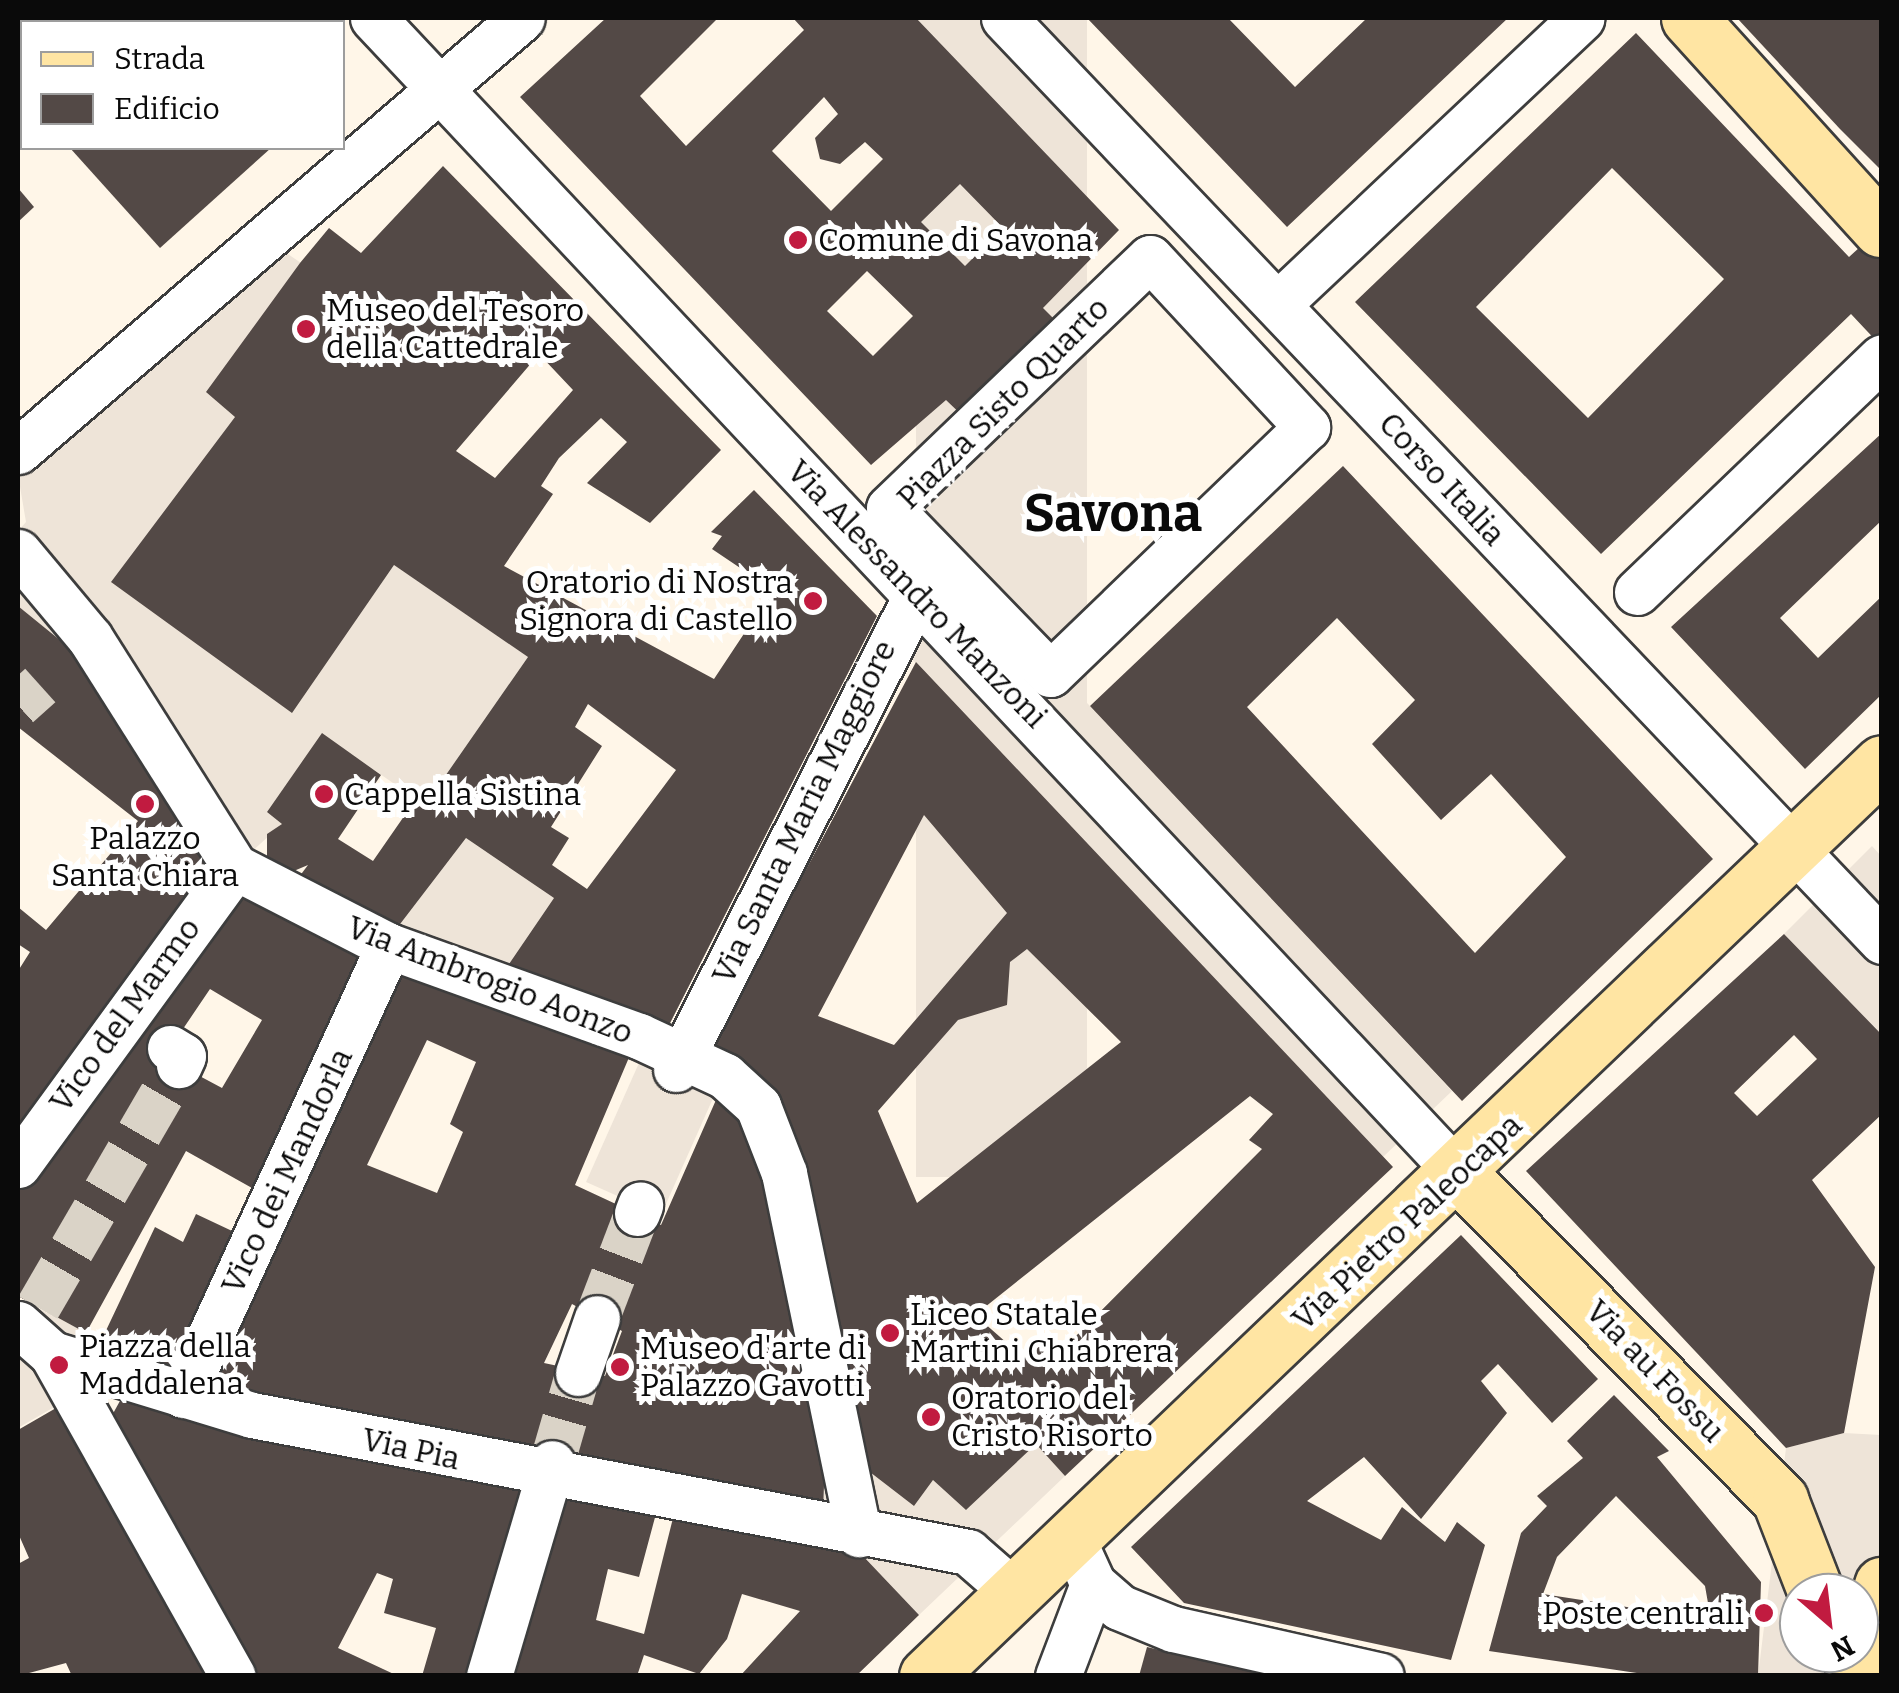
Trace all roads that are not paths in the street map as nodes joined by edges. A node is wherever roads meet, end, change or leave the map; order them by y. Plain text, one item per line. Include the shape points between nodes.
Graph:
1 (373, 18) edge
2 (522, 18) edge
3 (1004, 18) edge
4 (1582, 18) edge
5 (1690, 18) edge
6 (442, 90) junction
7 (1880, 229) edge
8 (1278, 304) junction
9 (1882, 357) edge
10 (18, 451) edge
11 (18, 552) edge
12 (926, 576) junction
13 (1637, 592) dead end
14 (1882, 763) edge
15 (1794, 848) junction
16 (235, 867) junction
17 (1882, 941) edge
18 (389, 946) junction
19 (679, 1063) junction
20 (18, 1166) edge
21 (1458, 1173) junction
22 (597, 1318) tunnel mouth
23 (29, 1329) edge
24 (578, 1373) tunnel mouth
25 (183, 1395) junction
26 (550, 1470) junction
27 (838, 1530) junction
28 (1083, 1561) junction
29 (1808, 1573) edge
30 (1882, 1585) edge
31 (1015, 1593) junction
32 (1355, 1674) edge
33 (233, 1676) edge
34 (489, 1676) edge
35 (926, 1676) edge
36 (1058, 1676) edge
37 (1853, 1676) edge

1 - 6 street, Via Alessandro Manzoni
2 - 6 street
3 - 8 street, Corso Italia
4 - 8 street
5 - 7 street
6 - 10 street
6 - 12 street, Via Alessandro Manzoni
8 - 15 street, Corso Italia
9 - 13 street
11 - 16 street via 90,638
12 - 12 street, Piazza Sisto Quarto via 1050,674 1307,427 1150,258 890,508
12 - 19 street, Via Santa Maria Maggiore
12 - 21 street, Via Alessandro Manzoni
14 - 15 street, Via Pietro Paleocapa
15 - 17 street, Corso Italia
15 - 21 street, Via Pietro Paleocapa
16 - 18 street, Via Ambrogio Aonzo
16 - 20 street, Vico del Marmo via 150,1039
18 - 19 street, Via Ambrogio Aonzo
18 - 25 street, Vico dei Mandorla
19 - 27 street, Via Ambrogio Aonzo via 746,1092 772,1128 840,1459
21 - 28 street, Via Pietro Paleocapa
21 - 29 street, Via au Fossu via 1780,1500
22 - 24 street
23 - 25 street, Via Pia
23 - 33 street
25 - 26 street, Via Pia
26 - 27 street, Via Pia
26 - 34 street
27 - 31 street, Via Pia via 968,1552
28 - 31 street, Via Pietro Paleocapa
28 - 32 street via 1119,1607 1174,1628
28 - 36 street
30 - 37 street
31 - 35 street, Via Pietro Paleocapa

